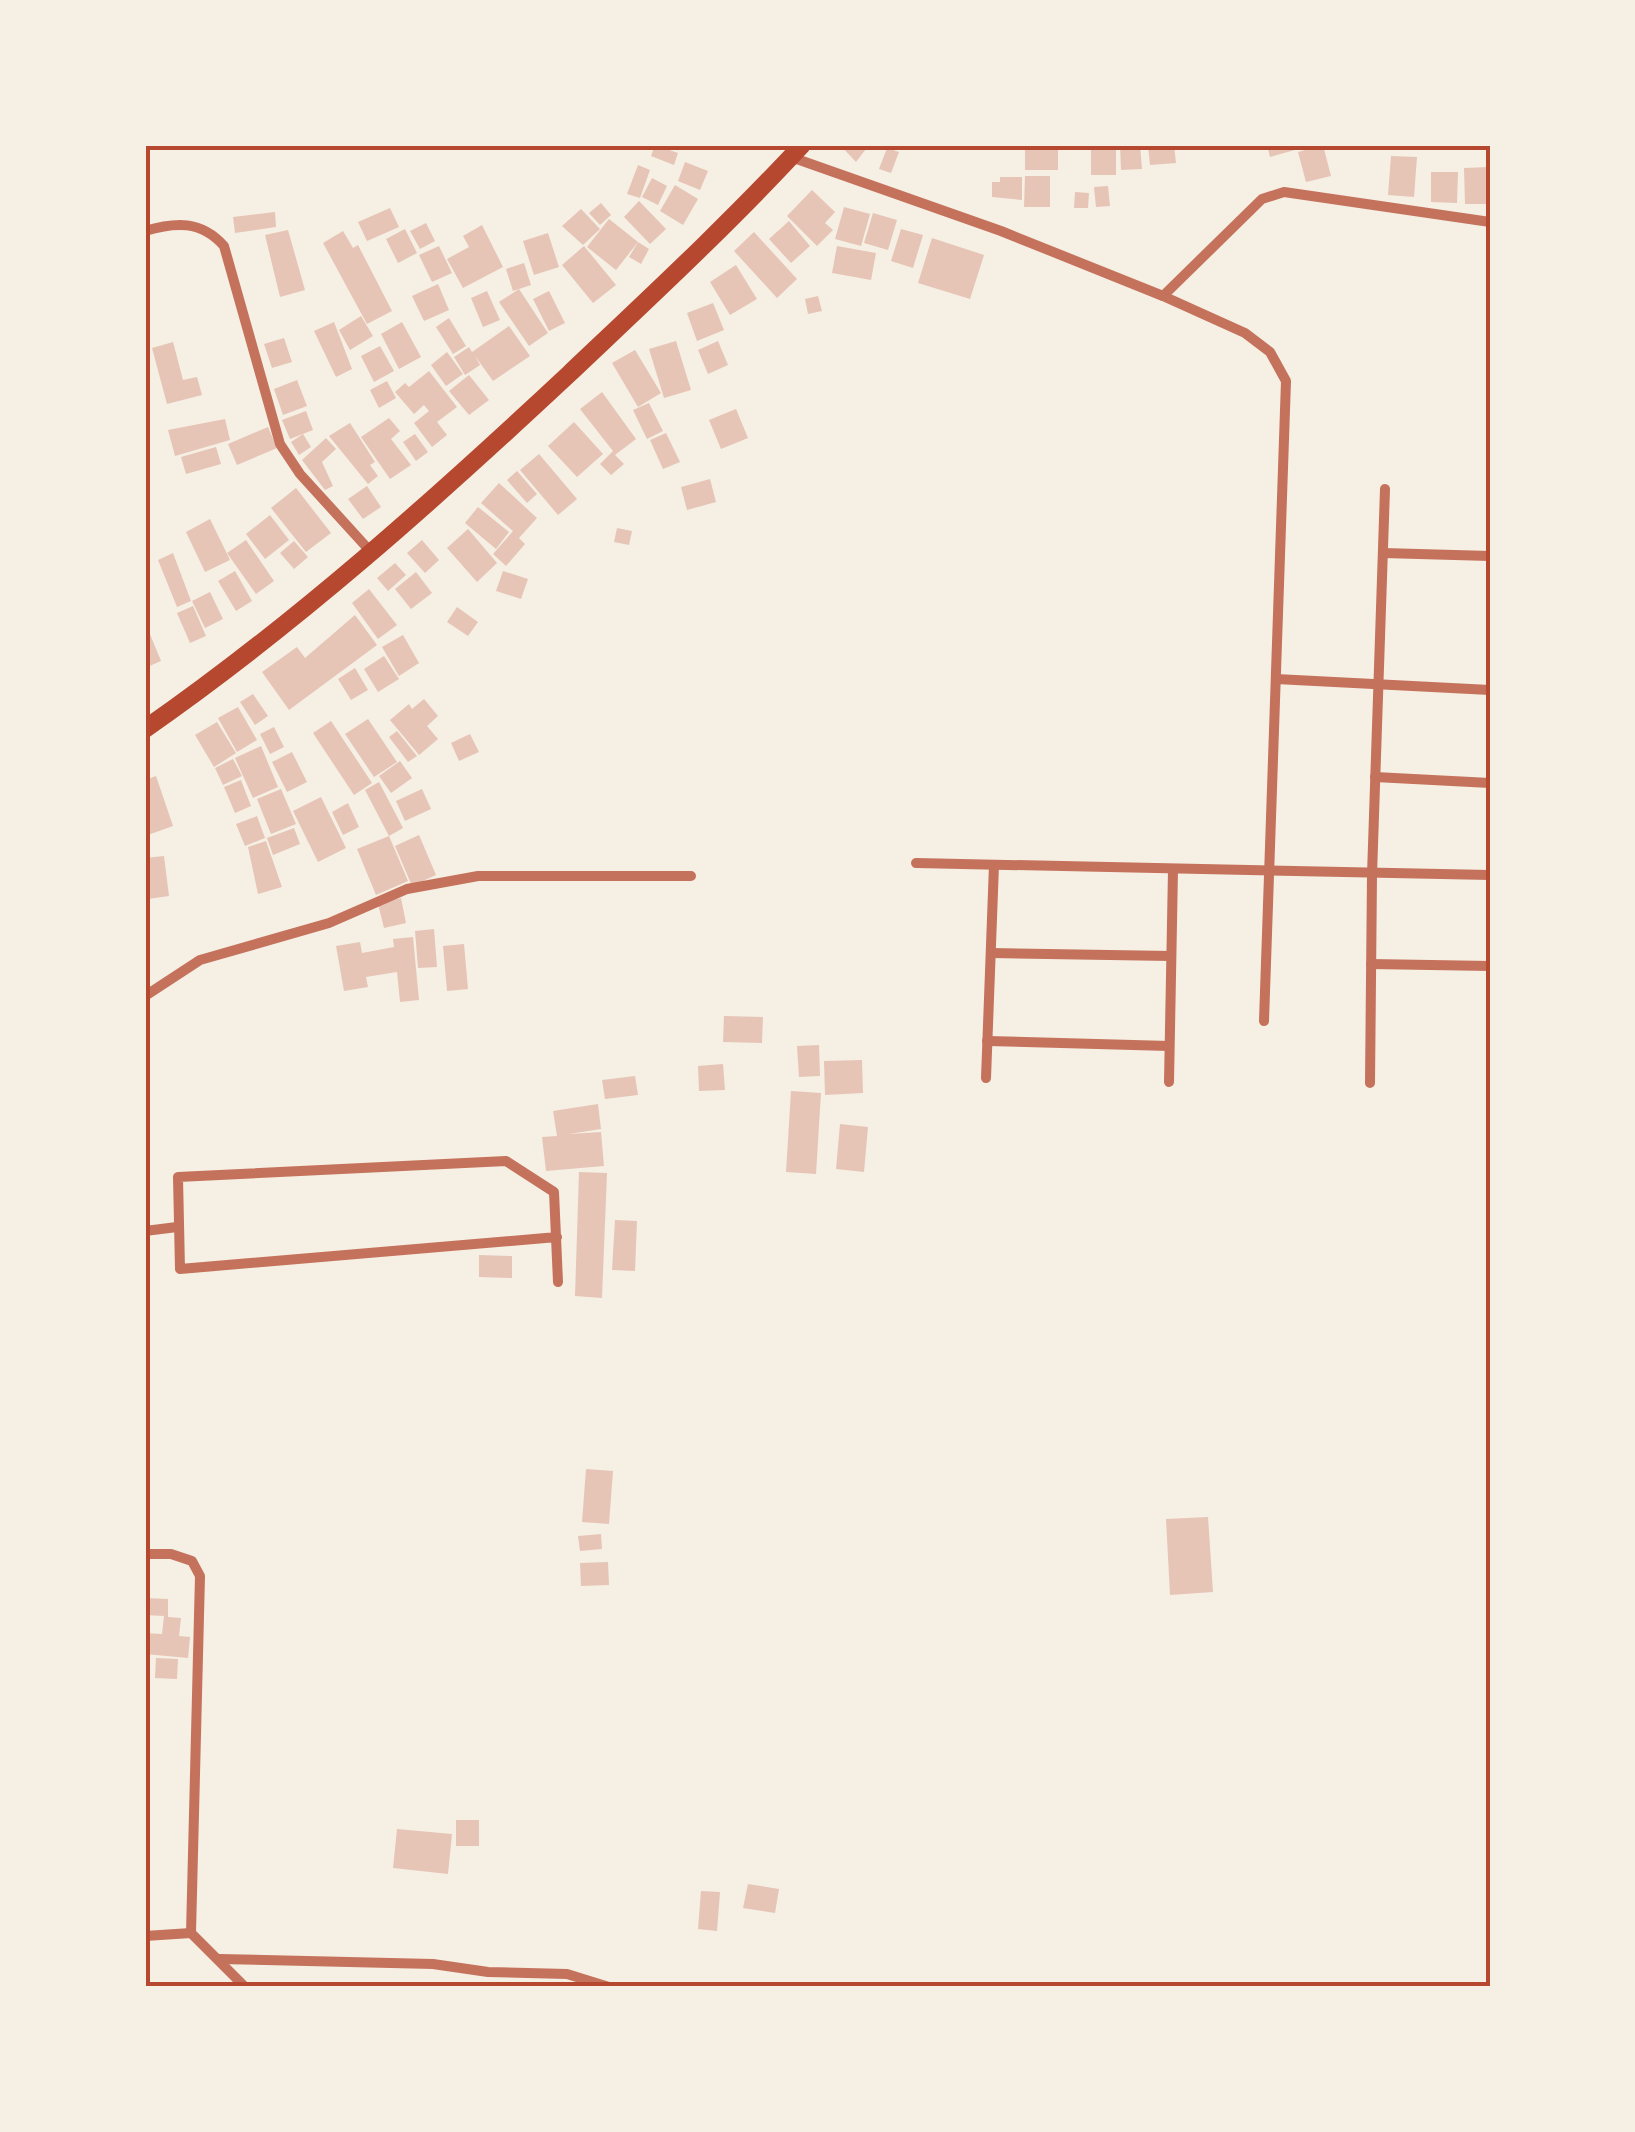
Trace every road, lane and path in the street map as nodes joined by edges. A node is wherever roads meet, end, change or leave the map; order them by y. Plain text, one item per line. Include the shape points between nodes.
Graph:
1 (796, 151) edge
2 (1490, 222) edge
3 (145, 231) edge
4 (1163, 296) junction
5 (1385, 489) dead end
6 (371, 552) junction
7 (1383, 553) junction
8 (1490, 556) edge
9 (1276, 678) junction
10 (1378, 683) junction
11 (1490, 690) edge
12 (145, 728) edge
13 (1375, 777) junction
14 (1490, 783) edge
15 (916, 863) dead end
16 (994, 865) junction
17 (1174, 870) junction
18 (1269, 873) junction
19 (1372, 875) junction
20 (1490, 875) edge
21 (691, 876) dead end
22 (991, 953) junction
23 (1171, 956) junction
24 (1371, 964) junction
25 (1490, 966) edge
26 (145, 996) edge
27 (1264, 1022) dead end
28 (988, 1041) junction
29 (1170, 1046) junction
30 (986, 1078) dead end
31 (1168, 1082) dead end
32 (1370, 1083) dead end
33 (177, 1227) junction
34 (145, 1230) edge
35 (556, 1237) junction
36 (558, 1282) dead end
37 (145, 1554) edge
38 (191, 1933) junction
39 (145, 1936) edge
40 (219, 1959) junction
41 (245, 1987) edge
42 (608, 1987) edge

1 - 4 street
1 - 6 main road via 551,391
2 - 4 street via 1284,192 1262,199
3 - 6 street via 174,222 196,226 224,246 280,444
4 - 9 street via 1245,333 1270,352 1286,381
5 - 7 street
6 - 12 main road via 252,652
7 - 8 street
7 - 10 street
9 - 10 street
9 - 18 street
10 - 11 street
10 - 13 street
13 - 14 street
13 - 19 street
15 - 16 street
16 - 17 street
16 - 22 street
17 - 18 street
17 - 23 street
18 - 19 street
18 - 27 street
19 - 20 street
19 - 24 street
21 - 26 street via 478,876 407,889 329,923 200,960
22 - 23 street
22 - 28 street
23 - 29 street
24 - 25 street
24 - 32 street
28 - 29 street
28 - 30 street
29 - 31 street
33 - 34 street
33 - 35 street via 180,1270
33 - 35 street via 178,1176 506,1161 554,1192
35 - 36 street
37 - 38 street via 172,1554 192,1562 200,1576
38 - 39 street
38 - 40 street
40 - 41 street
40 - 42 street via 434,1964 566,1974

